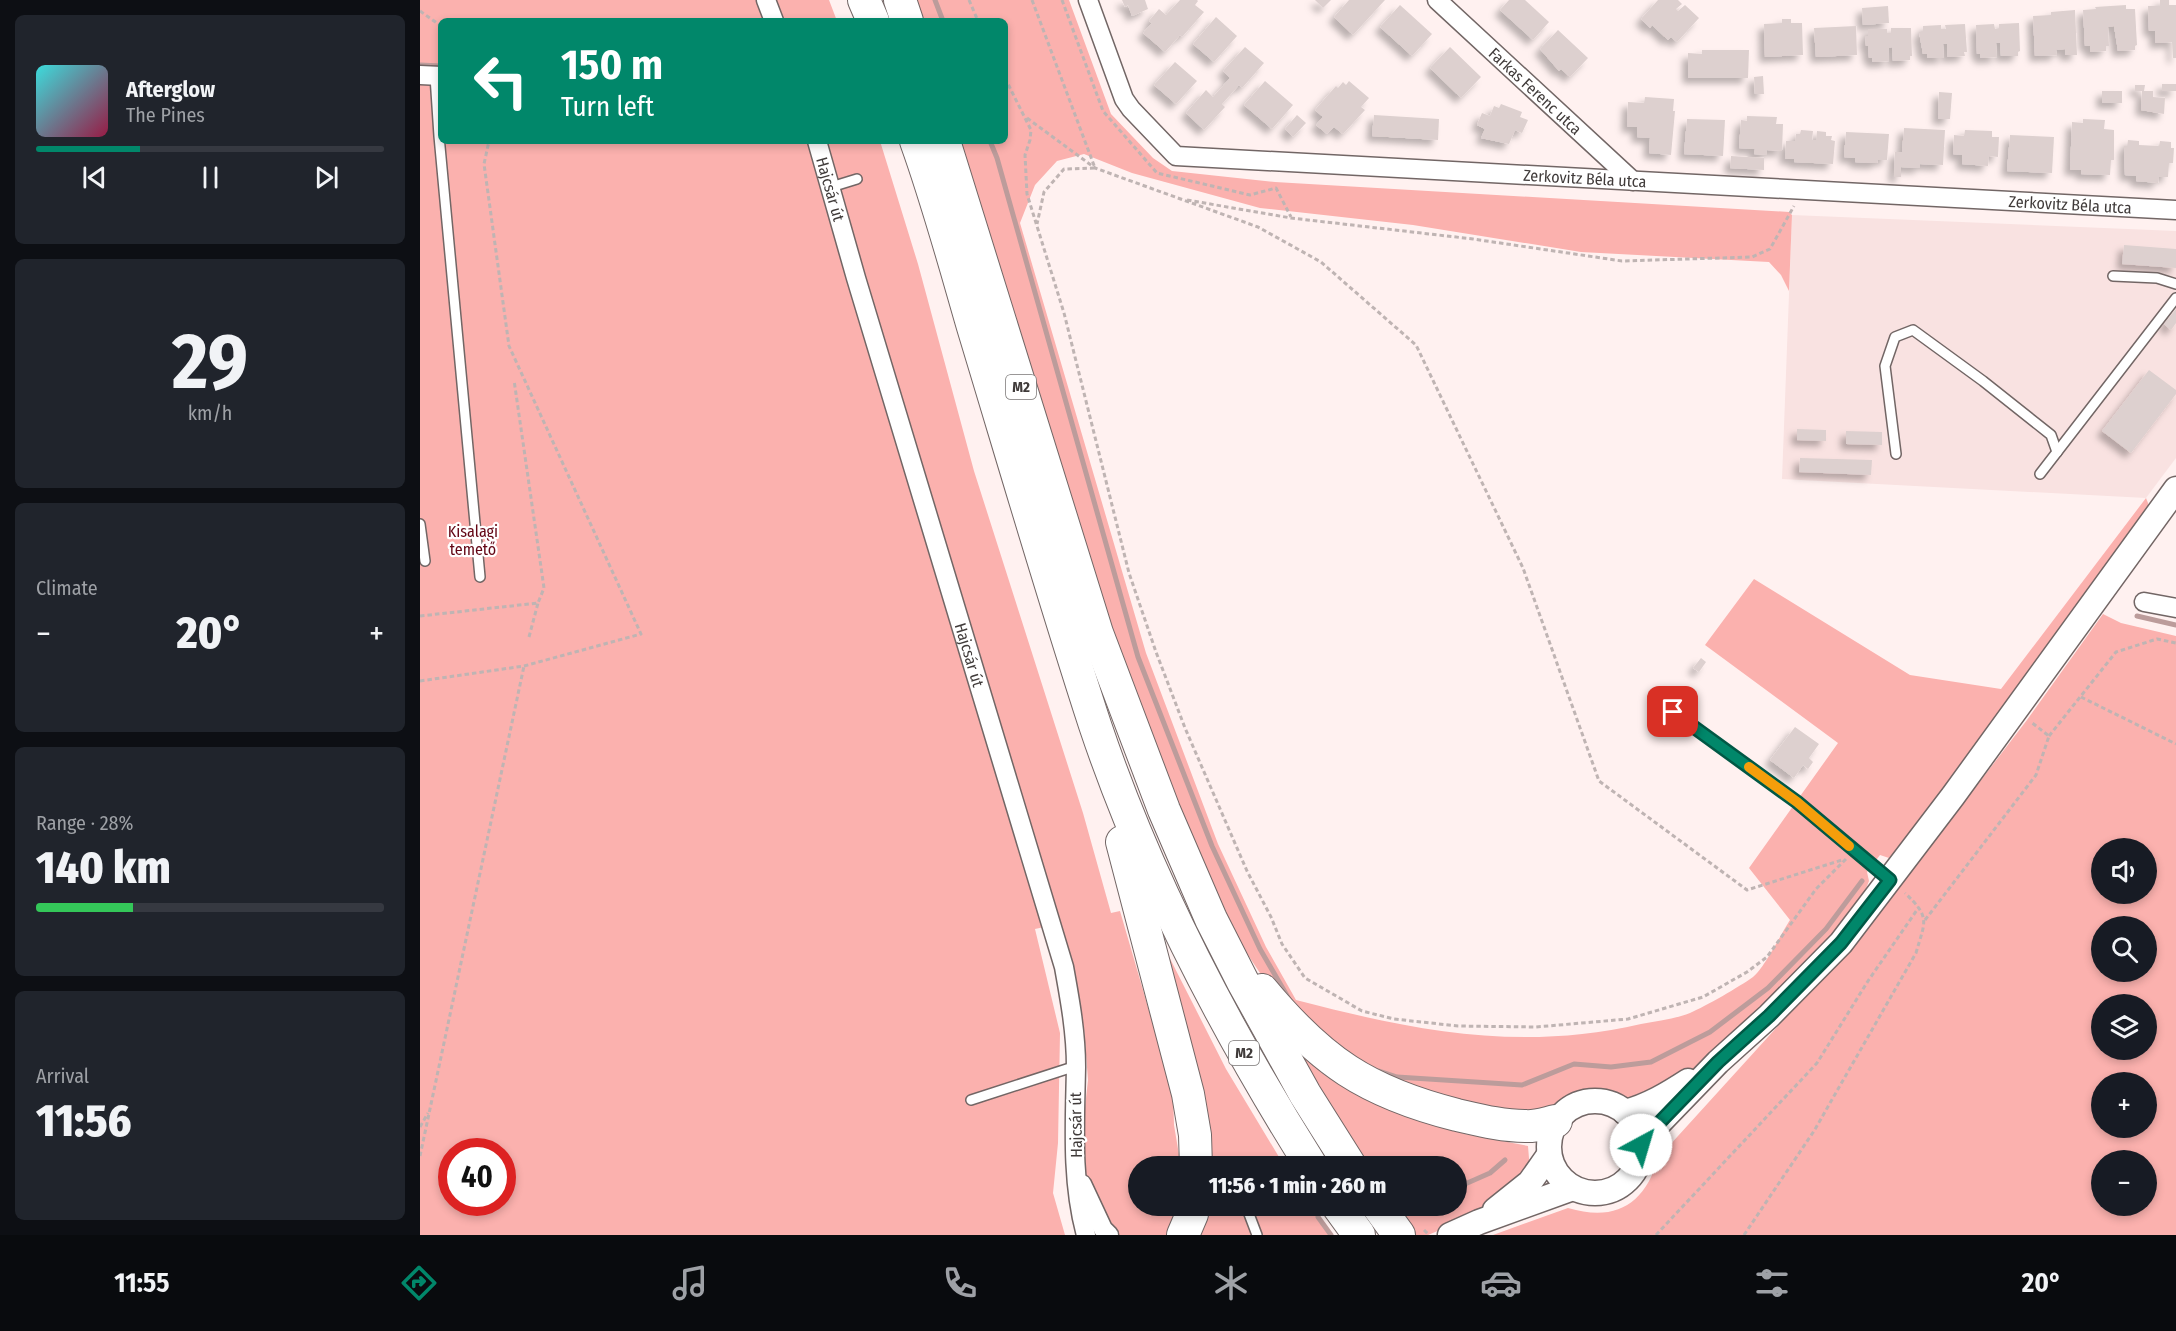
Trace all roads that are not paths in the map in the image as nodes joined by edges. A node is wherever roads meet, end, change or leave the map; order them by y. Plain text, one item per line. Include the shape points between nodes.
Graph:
1 (766, 0) edge
2 (864, 0) edge
3 (900, 0) edge
4 (1088, 0) edge
5 (1437, 0) edge
6 (773, 18) edge
7 (872, 18) edge
8 (906, 18) edge
9 (432, 76) edge
10 (438, 139) edge
11 (439, 144) edge
12 (818, 144) edge
13 (917, 144) edge
14 (945, 144) edge
15 (857, 179) dead end
16 (1633, 182) junction
17 (831, 188) junction
18 (2176, 210) edge
19 (2113, 276) dead end
20 (2176, 284) edge
21 (2176, 298) edge
22 (2056, 452) junction
23 (1896, 454) dead end
24 (2040, 474) dead end
25 (2176, 489) edge
26 (420, 524) edge
27 (425, 561) dead end
28 (480, 577) dead end
29 (2144, 602) dead end
30 (2176, 608) edge
31 (1673, 712) dead end
32 (1096, 727) junction
33 (1890, 880) junction
34 (1223, 944) junction
35 (1718, 1062) junction
36 (1076, 1066) junction
37 (971, 1100) dead end
38 (1625, 1112) junction
39 (1556, 1121) junction
40 (1641, 1145) junction
41 (1549, 1155) junction
42 (1196, 1156) edge
43 (1305, 1156) edge
44 (1344, 1156) edge
45 (1078, 1174) junction
46 (1574, 1188) junction
47 (1191, 1216) edge
48 (1250, 1216) edge
49 (1345, 1216) edge
50 (1391, 1216) edge
51 (1479, 1222) junction
52 (1412, 1232) edge
53 (1086, 1235) edge
54 (1108, 1235) edge
55 (1183, 1235) edge
56 (1257, 1235) edge
57 (1359, 1235) edge
58 (1450, 1235) edge

1 - 6 street
2 - 7 highway
3 - 8 highway
4 - 16 street, Zerkovitz Béla utca via 1124,99 1176,156
5 - 16 street, Farkas Ferenc utca
9 - 10 lane
11 - 28 lane
12 - 17 street, Hajcsár út
13 - 32 highway, M2
14 - 34 highway, M2 via 1097,633 1164,810
15 - 17 lane
16 - 18 street, Zerkovitz Béla utca
17 - 36 street, Hajcsár út via 1054,928 1074,1025
19 - 20 lane via 2157,278
21 - 22 lane
22 - 23 lane via 2051,435 1913,330 1895,337 1885,366
22 - 24 lane
25 - 33 street
26 - 27 lane
29 - 30 street
31 - 33 lane via 1797,802
32 - 42 highway via 1115,820 1188,1094
32 - 43 highway, M2 via 1135,829 1183,936 1244,1054
33 - 35 street via 1841,943
34 - 39 highway via 1293,1027 1319,1051 1364,1081 1434,1109 1484,1121 1526,1127
34 - 44 highway, M2 via 1271,1036
35 - 38 street via 1669,1094
35 - 40 street
36 - 37 lane
36 - 45 street, Hajcsár út via 1074,1142
38 - 39 street via 1612,1103 1596,1100 1581,1102
38 - 40 street via 1634,1121
39 - 41 street via 1548,1143
40 - 46 street via 1636,1169 1620,1186 1597,1193
41 - 46 street via 1562,1180
41 - 51 street via 1530,1182
45 - 53 street, Hajcsár út via 1079,1211
45 - 54 street, Hajcsár út
46 - 51 street
47 - 55 highway
48 - 56 lane
49 - 57 highway
50 - 52 highway
51 - 58 street

